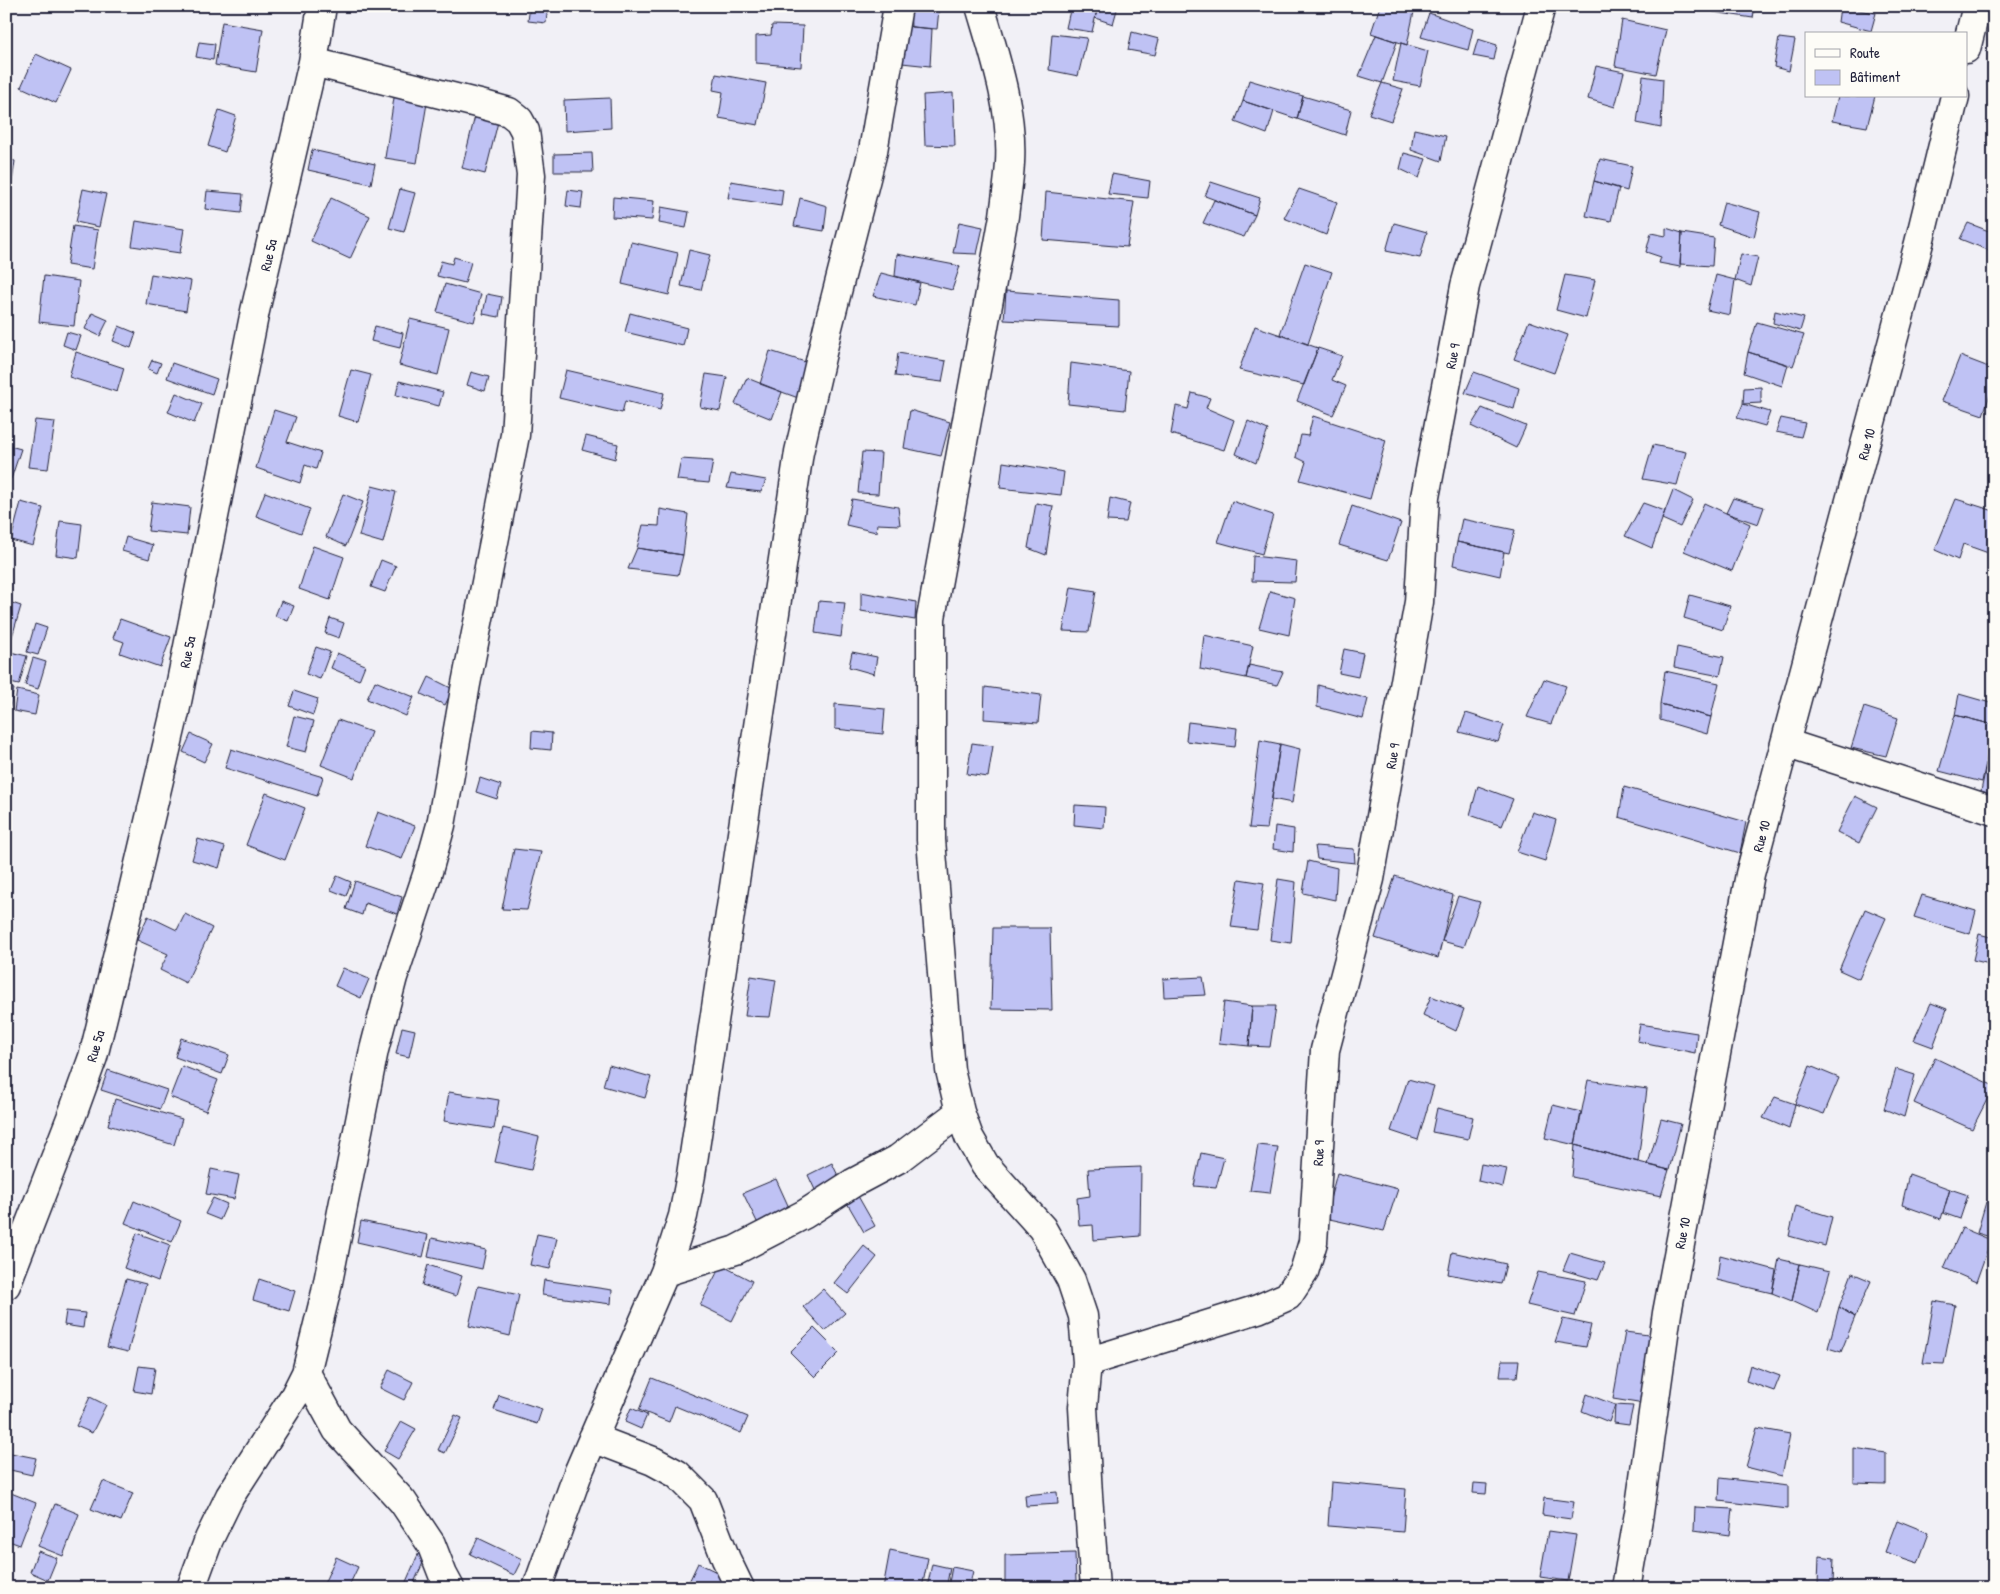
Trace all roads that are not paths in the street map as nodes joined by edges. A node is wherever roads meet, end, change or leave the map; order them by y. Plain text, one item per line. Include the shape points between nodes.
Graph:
1 (322, 6) edge
2 (898, 6) edge
3 (980, 6) edge
4 (1541, 6) edge
5 (1977, 6) edge
6 (1968, 41) edge
7 (313, 62) junction
8 (1955, 98) edge
9 (1785, 743) junction
10 (1994, 812) edge
11 (960, 1112) junction
12 (666, 1272) junction
13 (6, 1284) edge
14 (1087, 1362) junction
15 (306, 1373) junction
16 (593, 1438) junction
17 (191, 1588) edge
18 (450, 1588) edge
19 (537, 1588) edge
20 (740, 1588) edge
21 (1095, 1588) edge
22 (1626, 1588) edge

1 - 7 street, Rue 5a
2 - 12 street via 873,151 799,452 691,1175
3 - 11 street via 1003,84 1010,163 1004,216 931,618 931,840 950,1070
4 - 14 street, Rue 9 via 1465,286 1427,488 1419,602 1370,879 1325,1050 1313,1242 1304,1272 1288,1296 1258,1309
5 - 6 street
7 - 13 street, Rue 5a via 255,311 175,712 93,1057
7 - 15 street via 509,112 525,131 531,175 515,435 441,825 393,977 374,1050 326,1292
8 - 9 street, Rue 10 via 1909,281
9 - 10 street
9 - 22 street, Rue 10 via 1750,874 1669,1303
11 - 12 street via 898,1159 805,1214 736,1250
11 - 14 street via 969,1137 985,1165 1042,1228 1071,1280 1082,1316
12 - 16 street
14 - 21 street via 1083,1407
15 - 17 street via 230,1496 209,1539
15 - 18 street via 337,1430 403,1502 431,1544
16 - 19 street
16 - 20 street via 676,1474 703,1500

